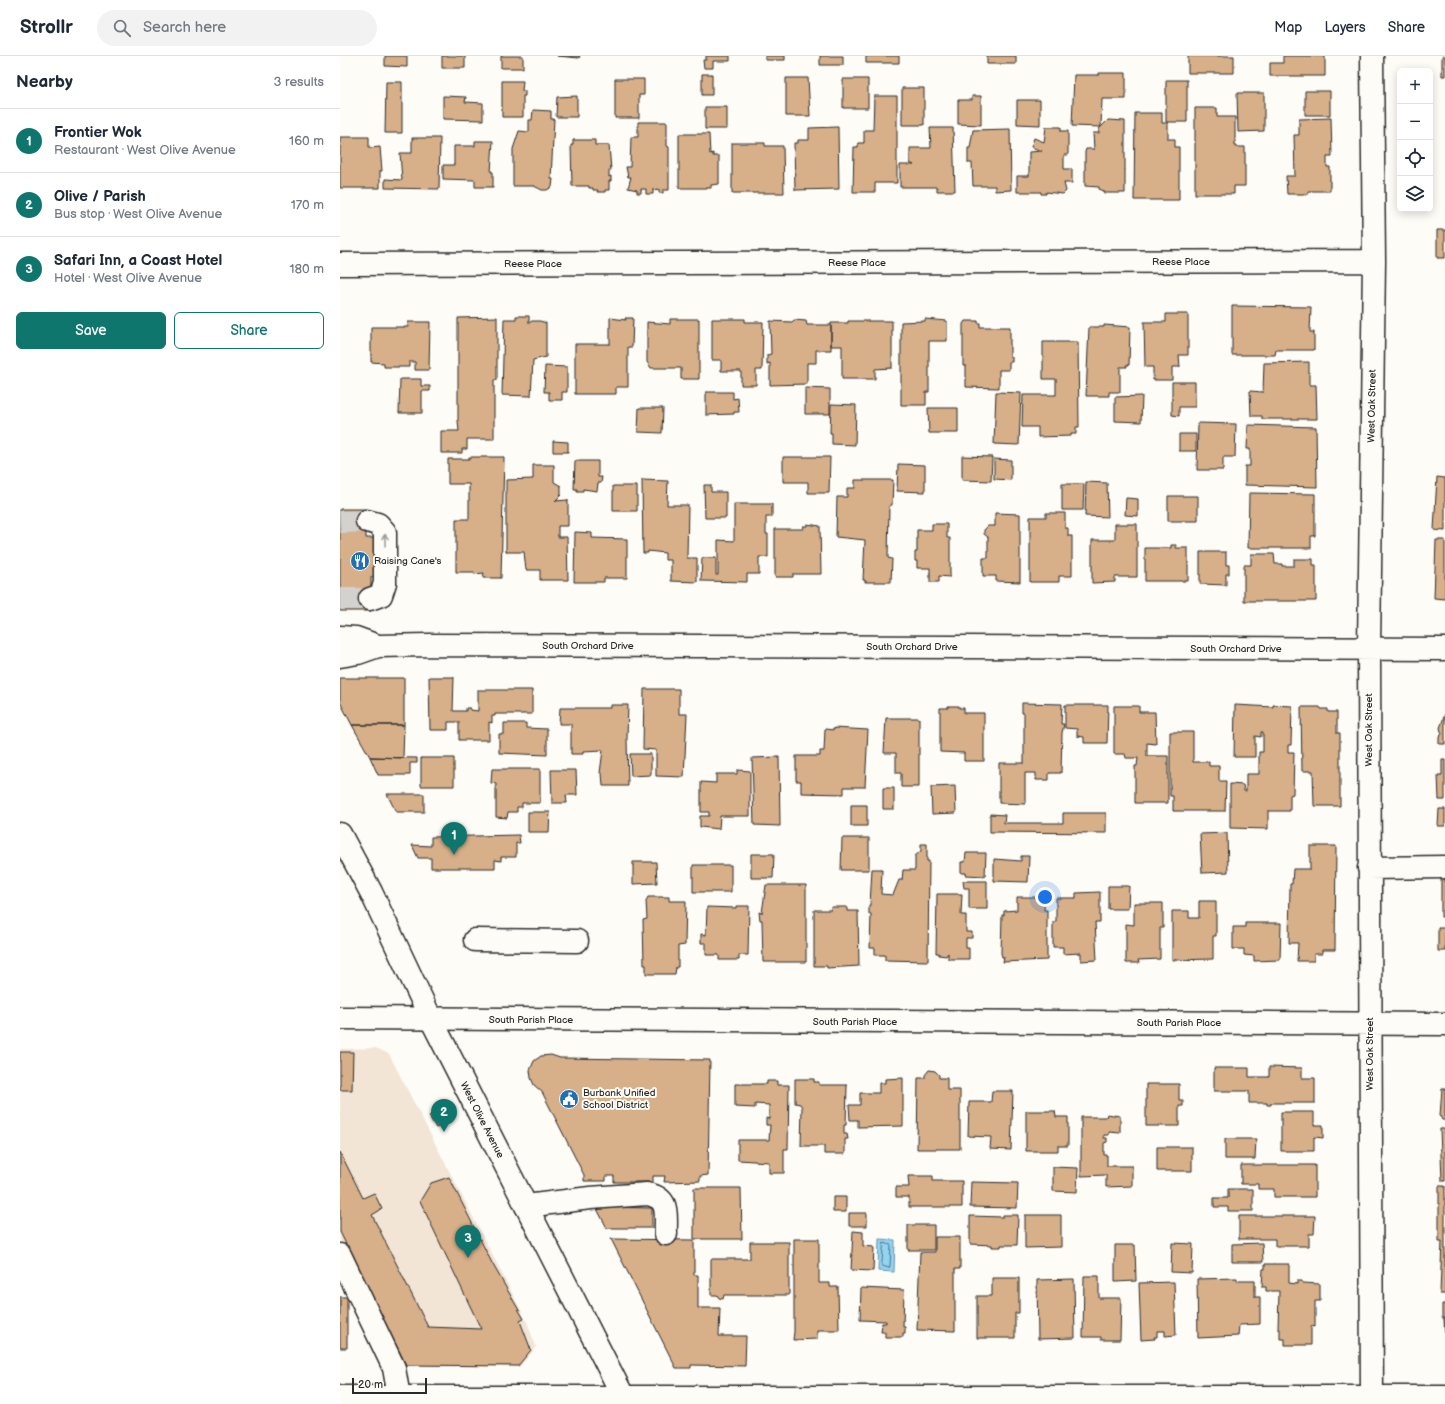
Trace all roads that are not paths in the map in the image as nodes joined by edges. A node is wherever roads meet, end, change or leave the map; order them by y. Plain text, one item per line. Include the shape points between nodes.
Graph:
1 (1372, 56) edge
2 (1374, 261) junction
3 (340, 264) edge
4 (366, 521) tunnel mouth
5 (370, 600) tunnel mouth
6 (340, 637) edge
7 (378, 646) junction
8 (1369, 649) junction
9 (1445, 649) edge
10 (340, 656) edge
11 (340, 834) edge
12 (1445, 867) edge
13 (1369, 868) junction
14 (476, 940) dead end
15 (577, 941) dead end
16 (340, 1018) edge
17 (431, 1019) junction
18 (1370, 1024) junction
19 (1445, 1024) edge
20 (526, 1206) junction
21 (666, 1234) dead end
22 (340, 1255) edge
23 (340, 1397) edge
24 (399, 1397) junction
25 (1445, 1397) edge
26 (1372, 1400) edge
27 (626, 1401) edge

1 - 2 street, West Oak Street
2 - 3 street, Reese Place
2 - 8 street, West Oak Street
5 -> 4 street via 381,595 385,584 385,532 378,524
6 - 7 street, South Orchard Drive via 356,638
7 - 8 street, South Orchard Drive
7 - 10 street, South Orchard Drive
8 - 9 street, South Orchard Drive
8 - 13 street, West Oak Street
11 - 17 street, West Olive Avenue via 371,892
12 - 13 street
13 - 18 street, West Oak Street
14 - 15 street
16 - 17 street, South Parish Place
17 - 18 street, South Parish Place
17 - 20 street, West Olive Avenue
18 - 19 street, South Parish Place
18 - 26 street, West Oak Street
20 - 21 street via 590,1198 656,1195 664,1203
20 - 27 street, West Olive Avenue
22 - 24 street via 394,1368
23 - 24 street
24 - 27 street
25 - 26 street
26 - 27 street

